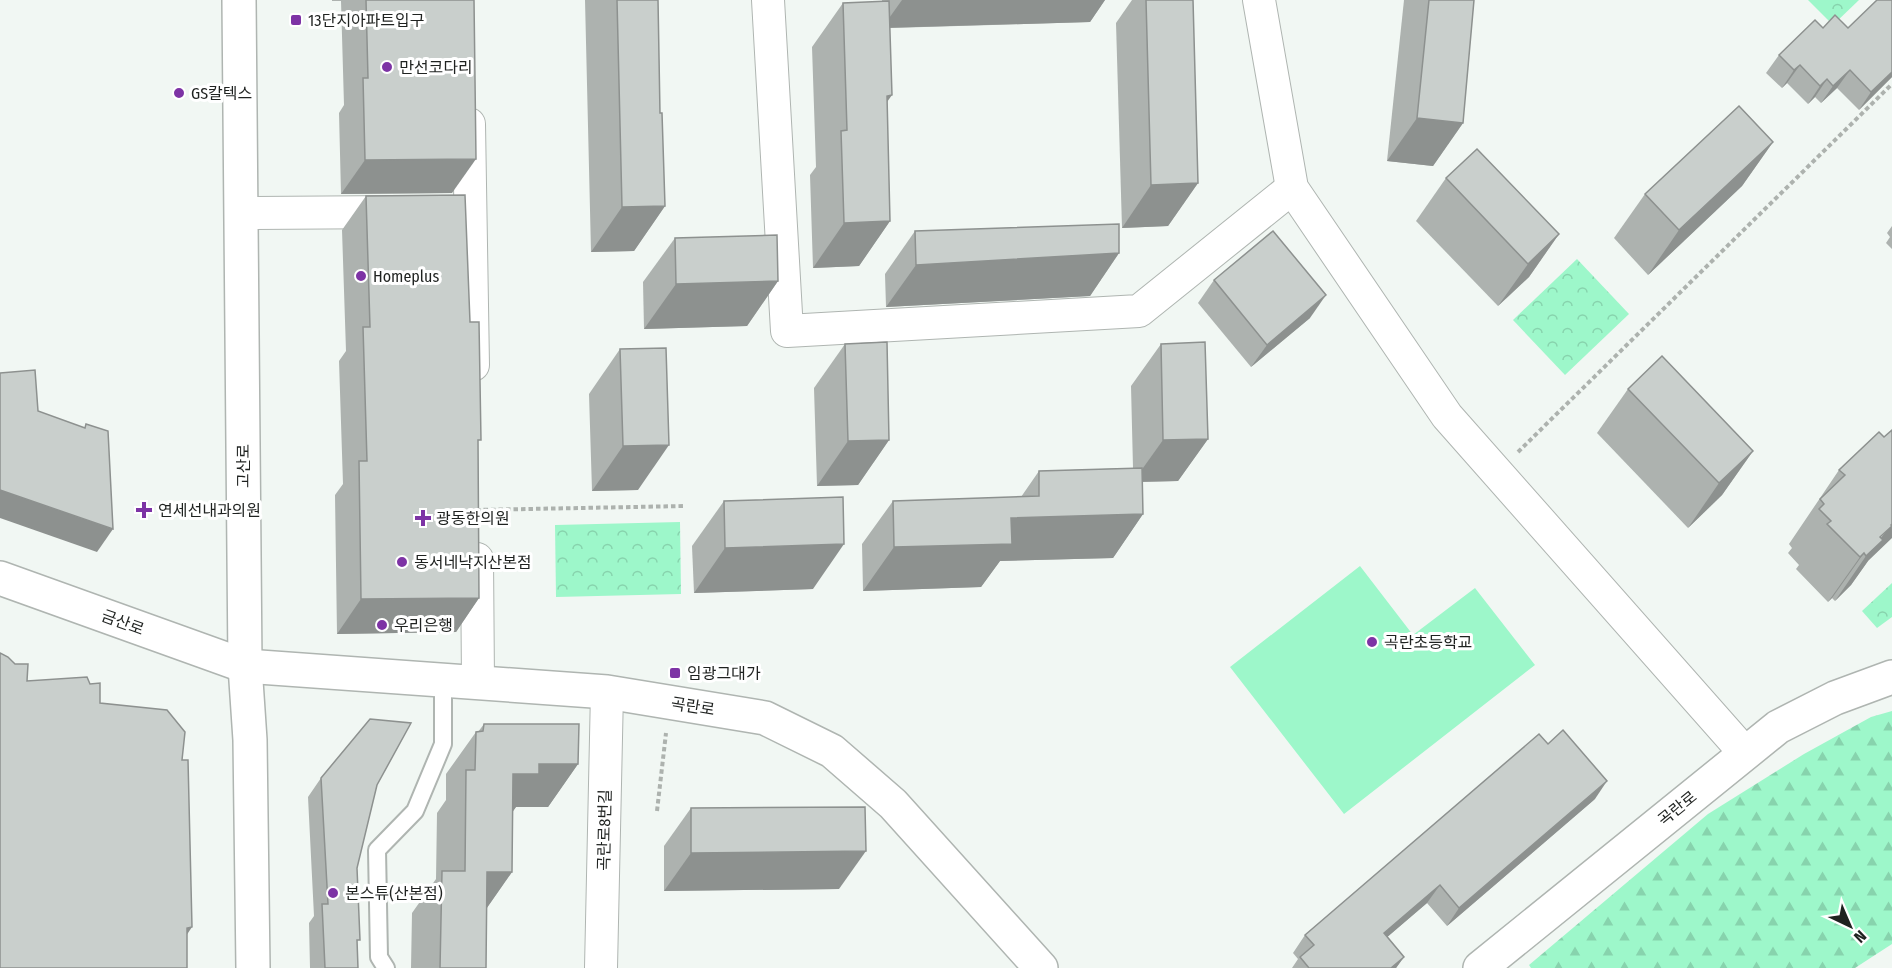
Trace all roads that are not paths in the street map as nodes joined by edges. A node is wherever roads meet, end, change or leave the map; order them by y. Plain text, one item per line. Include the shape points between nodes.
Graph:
1 (239, 0) edge
2 (768, 0) edge
3 (1259, 0) edge
4 (469, 94) edge
5 (1292, 188) junction
6 (448, 211) junction
7 (241, 213) junction
8 (474, 390) edge
9 (476, 510) edge
10 (0, 578) edge
11 (245, 666) junction
12 (1892, 677) edge
13 (443, 680) junction
14 (478, 682) junction
15 (607, 692) junction
16 (1745, 753) junction
17 (253, 968) edge
18 (386, 968) edge
19 (601, 968) edge
20 (1041, 968) edge
21 (1480, 968) edge

1 - 7 street, 고산로
2 - 5 street via 787,331 1139,311
3 - 5 street
4 - 6 street
5 - 16 street via 1431,395
6 - 7 street
6 - 8 street
7 - 11 street, 고산로
9 - 14 street
10 - 11 street, 금산로
11 - 13 street, 곡란로
11 - 17 street, 고산로 via 250,740
12 - 16 street, 곡란로 via 1835,698 1778,727
13 - 14 street, 곡란로
13 - 18 lane via 443,744 415,812 377,850 379,957
14 - 15 street, 곡란로
15 - 19 street, 곡란로8번길
15 - 20 street, 곡란로 via 765,718 832,751 893,804
16 - 21 street, 곡란로

